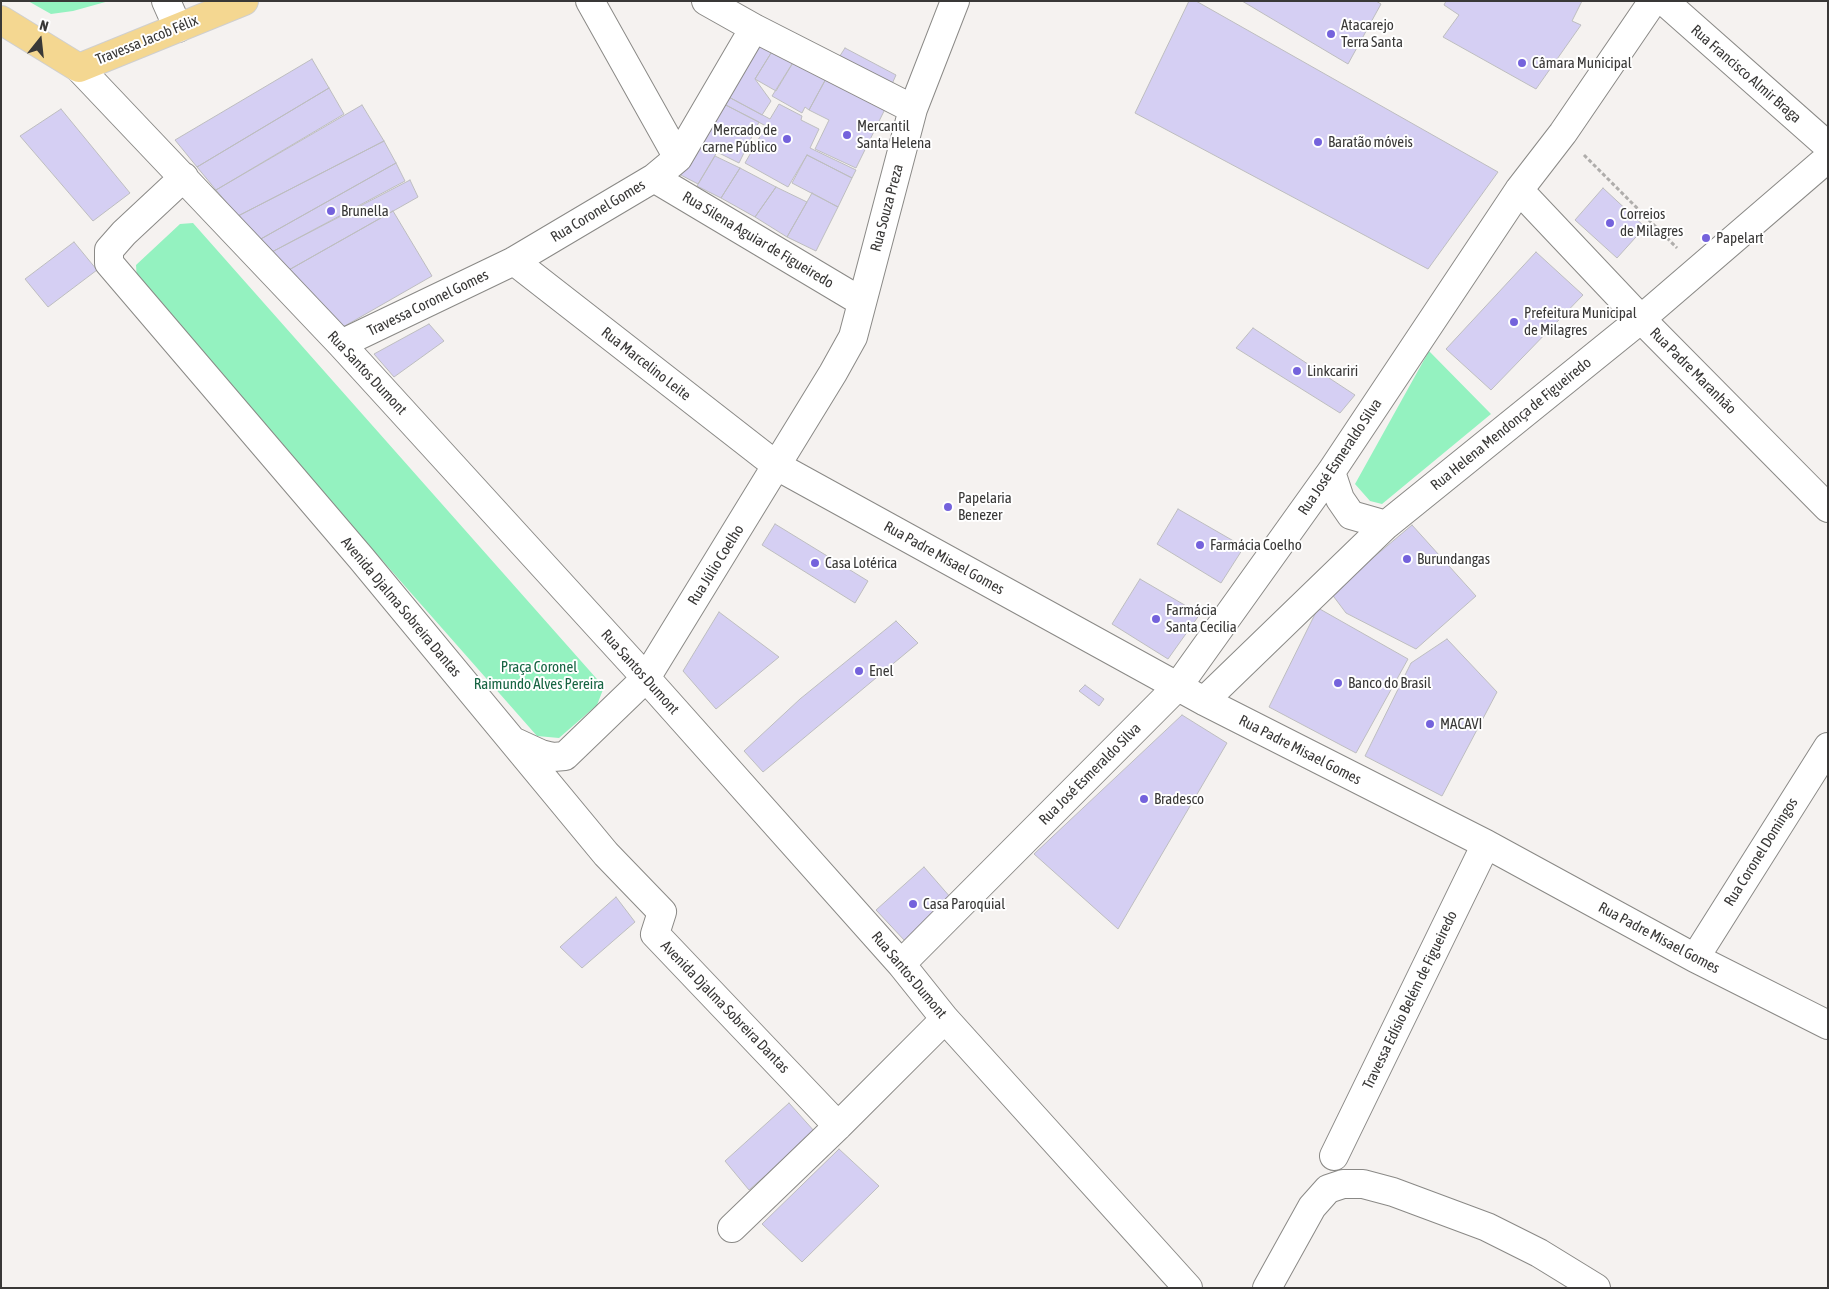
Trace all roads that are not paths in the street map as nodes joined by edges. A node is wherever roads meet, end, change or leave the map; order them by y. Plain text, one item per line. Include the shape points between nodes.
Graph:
1 (166, 1) edge
2 (244, 1) edge
3 (590, 1) edge
4 (706, 1) edge
5 (955, 1) edge
6 (1653, 1) edge
7 (1664, 1) edge
8 (1, 20) edge
9 (178, 28) junction
10 (754, 28) junction
11 (79, 68) junction
12 (913, 109) junction
13 (1828, 146) edge
14 (678, 158) junction
15 (1828, 158) edge
16 (184, 177) junction
17 (654, 178) junction
18 (1519, 190) junction
19 (514, 261) junction
20 (862, 302) junction
21 (1641, 320) junction
22 (341, 344) junction
23 (777, 466) junction
24 (1331, 472) junction
25 (1828, 508) edge
26 (1386, 525) junction
27 (646, 678) junction
28 (1178, 686) junction
29 (1204, 701) junction
30 (511, 740) junction
31 (1828, 747) edge
32 (1486, 844) junction
33 (1695, 958) junction
34 (902, 964) junction
35 (945, 1020) junction
36 (1828, 1025) edge
37 (838, 1126) junction
38 (1334, 1156) dead end
39 (732, 1228) dead end
40 (1188, 1288) edge
41 (1267, 1288) edge
42 (1596, 1288) edge

1 - 9 street
2 - 9 main road, Travessa Jacob Félix
3 - 14 street
4 - 10 street
5 - 12 street, Rua Souza Preza
6 - 18 street, Rua José Esmeraldo Silva
7 - 13 street, Rua Francisco Almir Braga
8 - 11 main road
9 - 11 main road, Travessa Jacob Félix
10 - 12 street
10 - 14 street, Rua Coronel Gomes
11 - 16 street, Rua Santos Dumont
12 - 20 street, Rua Souza Preza
14 - 17 street, Rua Coronel Gomes
15 - 21 street, Rua Helena Mendonça de Figueiredo
16 - 22 street, Rua Santos Dumont
16 - 30 street, Avenida Djalma Sobreira Dantas via 109,250 109,263 361,558
17 - 19 street, Rua Coronel Gomes
17 - 20 street, Rua Silena Aguiar de Figueiredo
18 - 21 street, Rua Padre Maranhão
18 - 24 street, Rua José Esmeraldo Silva
19 - 22 street, Travessa Coronel Gomes
19 - 23 street, Rua Marcelino Leite
20 - 23 street, Rua Júlio Coelho via 853,337
21 - 25 street, Rua Padre Maranhão
21 - 26 street, Rua Helena Mendonça de Figueiredo
22 - 27 street, Rua Santos Dumont
23 - 27 street, Rua Júlio Coelho
23 - 28 street, Rua Padre Misael Gomes
24 - 26 street via 1340,499 1352,515
24 - 28 street, Rua José Esmeraldo Silva
26 - 29 street, Rua Helena Mendonça de Figueiredo
27 - 30 street, Rua Júlio Coelho via 565,756 541,754
27 - 34 street, Rua Santos Dumont
28 - 29 street, Rua Padre Misael Gomes
28 - 34 street, Rua José Esmeraldo Silva
29 - 32 street, Rua Padre Misael Gomes
30 - 37 street, Avenida Djalma Sobreira Dantas via 606,854 662,912 655,934
31 - 33 street, Rua Coronel Domingos
32 - 33 street, Rua Padre Misael Gomes
32 - 38 street, Travessa Edísio Belém de Figueiredo
33 - 36 street, Rua Padre Misael Gomes
34 - 35 street, Rua Santos Dumont
35 - 37 street
35 - 40 street, Rua Santos Dumont
37 - 39 street
41 - 42 street via 1312,1207 1328,1189 1343,1184 1363,1184 1487,1227 1539,1253

